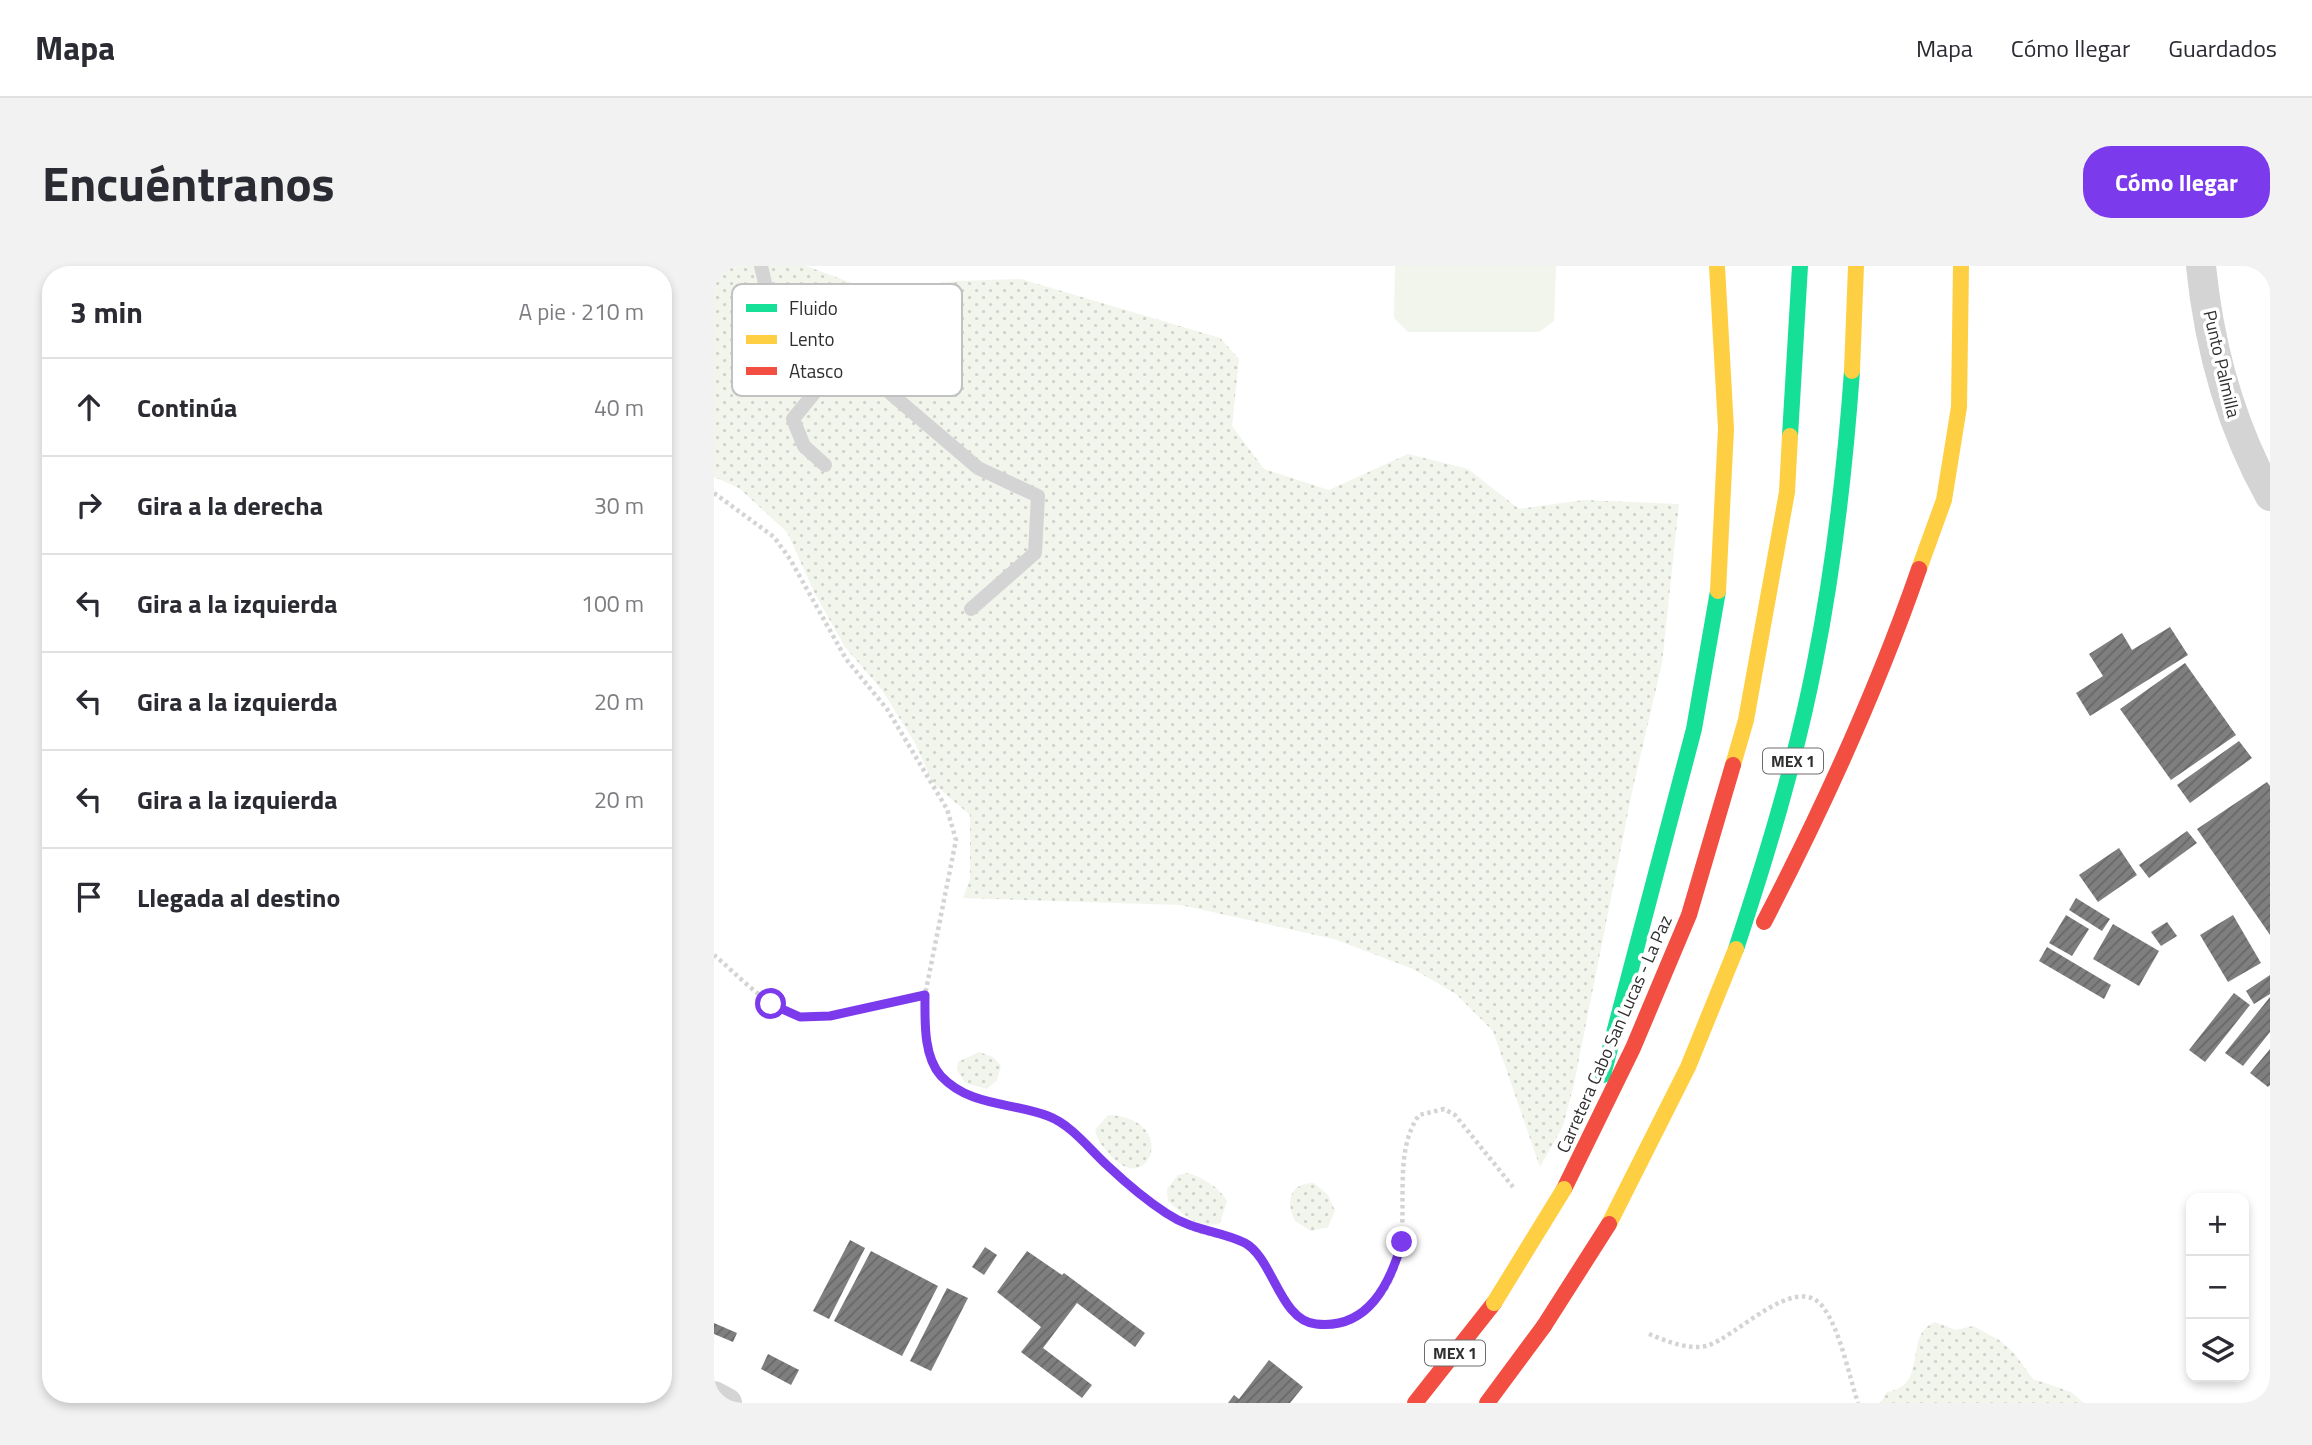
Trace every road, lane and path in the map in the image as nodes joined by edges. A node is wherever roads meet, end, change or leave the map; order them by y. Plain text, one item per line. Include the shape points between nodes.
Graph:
1 (761, 266) edge
2 (1717, 266) edge
3 (1800, 266) edge
4 (1856, 266) edge
5 (1961, 266) edge
6 (2201, 266) edge
7 (765, 284) edge
8 (812, 396) edge
9 (895, 396) edge
10 (825, 465) dead end
11 (714, 493) edge
12 (2270, 496) edge
13 (971, 609) dead end
14 (714, 955) edge
15 (925, 995) junction
16 (1698, 1045) junction
17 (1587, 1144) junction
18 (1513, 1187) dead end
19 (1649, 1334) dead end
20 (714, 1396) edge
21 (727, 1403) edge
22 (1415, 1403) edge
23 (1487, 1403) edge
24 (1858, 1403) edge

1 - 7 lane
2 - 17 highway via 1726,482 1718,593 1705,679 1683,772
3 - 17 highway, Carretera Cabo San Lucas - La Paz / MEX 1 via 1787,492 1746,720 1689,915
4 - 16 highway, MEX 1 via 1844,477 1815,663 1774,835
5 - 16 highway via 1959,407 1944,500 1931,544 1800,853
6 - 12 street, Punto Palmilla via 2232,416
8 - 10 lane via 793,419 804,446
9 - 13 lane via 978,468 1038,496 1035,553
11 - 15 path via 774,537 846,659 887,709 947,809 956,840
14 - 15 path via 771,1004 800,1017 830,1016
15 - 18 path via 926,1041 939,1073 958,1091 1064,1124 1165,1213 1191,1228 1245,1243 1255,1251 1286,1301 1312,1324 1353,1320 1377,1301 1394,1271 1405,1206 1404,1146 1419,1115 1444,1109 1455,1115
16 - 23 highway, MEX 1, bridge via 1609,1224 1544,1326
17 - 22 highway, Carretera Cabo San Lucas - La Paz / MEX 1, bridge via 1494,1303
19 - 24 path via 1676,1345 1706,1346 1792,1296 1810,1296 1830,1318
20 - 21 street

